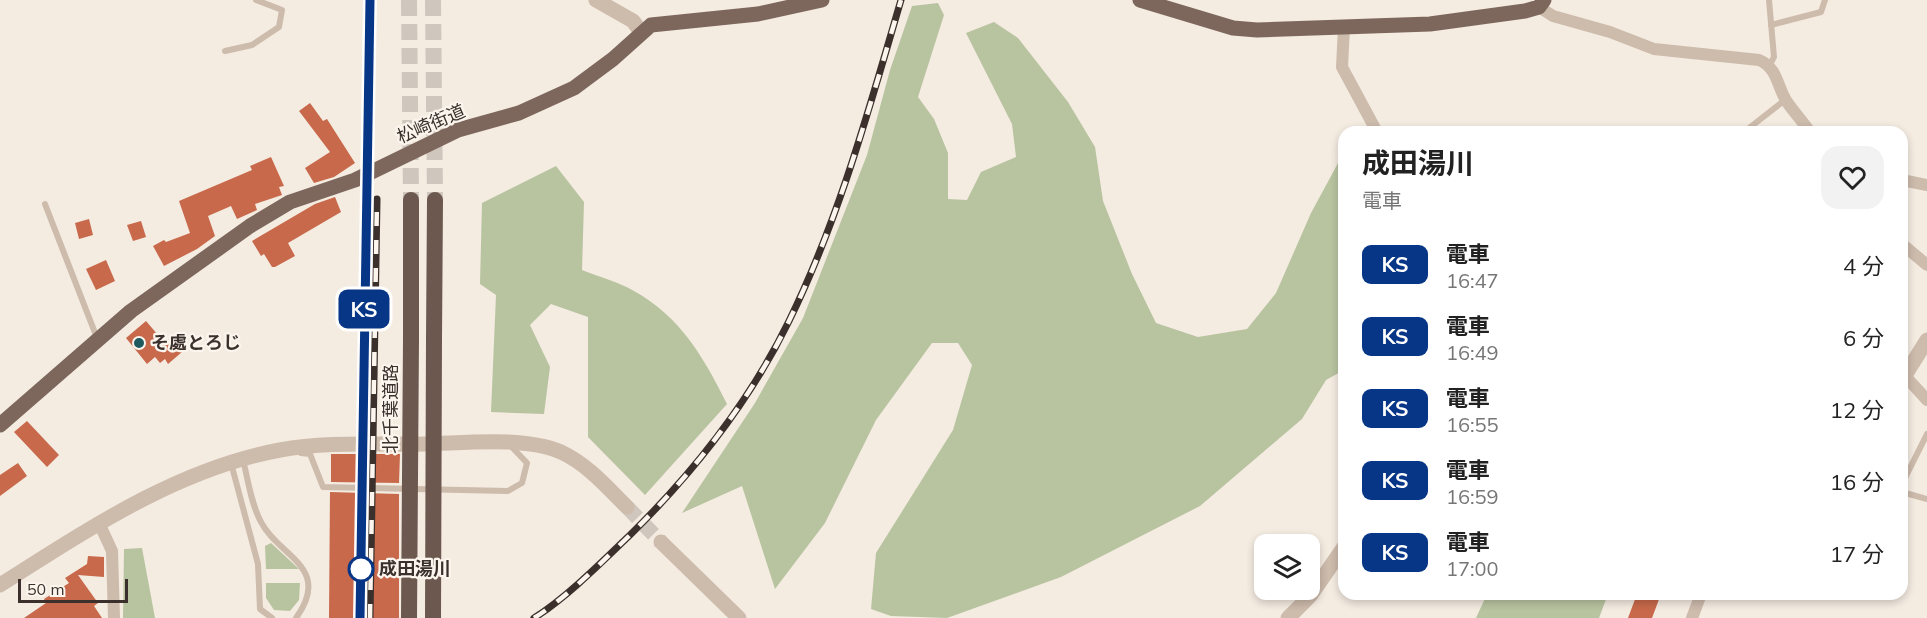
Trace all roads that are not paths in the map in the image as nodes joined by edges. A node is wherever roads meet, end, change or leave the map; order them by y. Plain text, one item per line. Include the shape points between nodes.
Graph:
1 (255, 0) edge
2 (596, 0) edge
3 (822, 0) edge
4 (1140, 0) edge
5 (1769, 0) edge
6 (1825, 0) edge
7 (1541, 3) edge
8 (1771, 24) junction
9 (1344, 27) junction
10 (641, 32) junction
11 (225, 51) dead end
12 (1769, 66) junction
13 (1785, 100) junction
14 (1374, 126) edge
15 (1752, 126) edge
16 (1805, 126) edge
17 (1908, 181) edge
18 (1927, 185) edge
19 (411, 200) tunnel mouth
20 (435, 200) tunnel mouth
21 (45, 204) dead end
22 (1908, 249) edge
23 (1927, 265) edge
24 (1927, 340) edge
25 (98, 341) junction
26 (1908, 372) edge
27 (1908, 383) edge
28 (1927, 400) edge
29 (0, 424) edge
30 (1927, 434) edge
31 (509, 444) junction
32 (280, 450) junction
33 (237, 461) junction
34 (1908, 472) edge
35 (1908, 494) edge
36 (1927, 499) edge
37 (627, 507) tunnel mouth
38 (99, 523) junction
39 (661, 542) tunnel mouth
40 (1338, 556) edge
41 (0, 585) edge
42 (1699, 600) edge
43 (114, 618) edge
44 (272, 618) edge
45 (296, 618) edge
46 (409, 618) edge
47 (432, 618) edge
48 (739, 618) edge
49 (1288, 618) edge
50 (1692, 618) edge

1 - 11 lane via 282,10 279,27 252,45
2 - 10 street via 633,21
3 - 10 main road, 松崎街道 via 758,14 661,22
4 - 9 main road via 1233,28
5 - 8 lane
6 - 8 lane via 1821,12
7 - 9 main road via 1525,11 1440,23
7 - 12 street via 1553,15 1654,49 1760,60
8 - 12 lane via 1773,62
9 - 14 street via 1342,67
10 - 25 main road, 松崎街道 via 574,88 519,113 458,130 355,180 290,202 131,311
12 - 13 street
13 - 15 lane
13 - 16 street
17 - 18 street
19 - 46 highway, 北千葉道路, bridge
20 - 47 highway, bridge
21 - 25 lane
22 - 23 street
24 - 26 street
25 - 29 main road, 松崎街道
27 - 28 street
30 - 34 lane
31 - 32 street via 325,444
31 - 32 lane via 527,463 522,483 508,491 323,487 310,454
31 - 37 street via 560,452 583,466
32 - 33 street
33 - 38 street via 201,473
33 - 44 lane via 258,564 260,609
33 - 45 lane via 261,523 303,568 306,604
35 - 36 lane
38 - 41 street
38 - 43 street via 112,551
39 - 48 street
40 - 49 street via 1310,596
42 - 50 street

